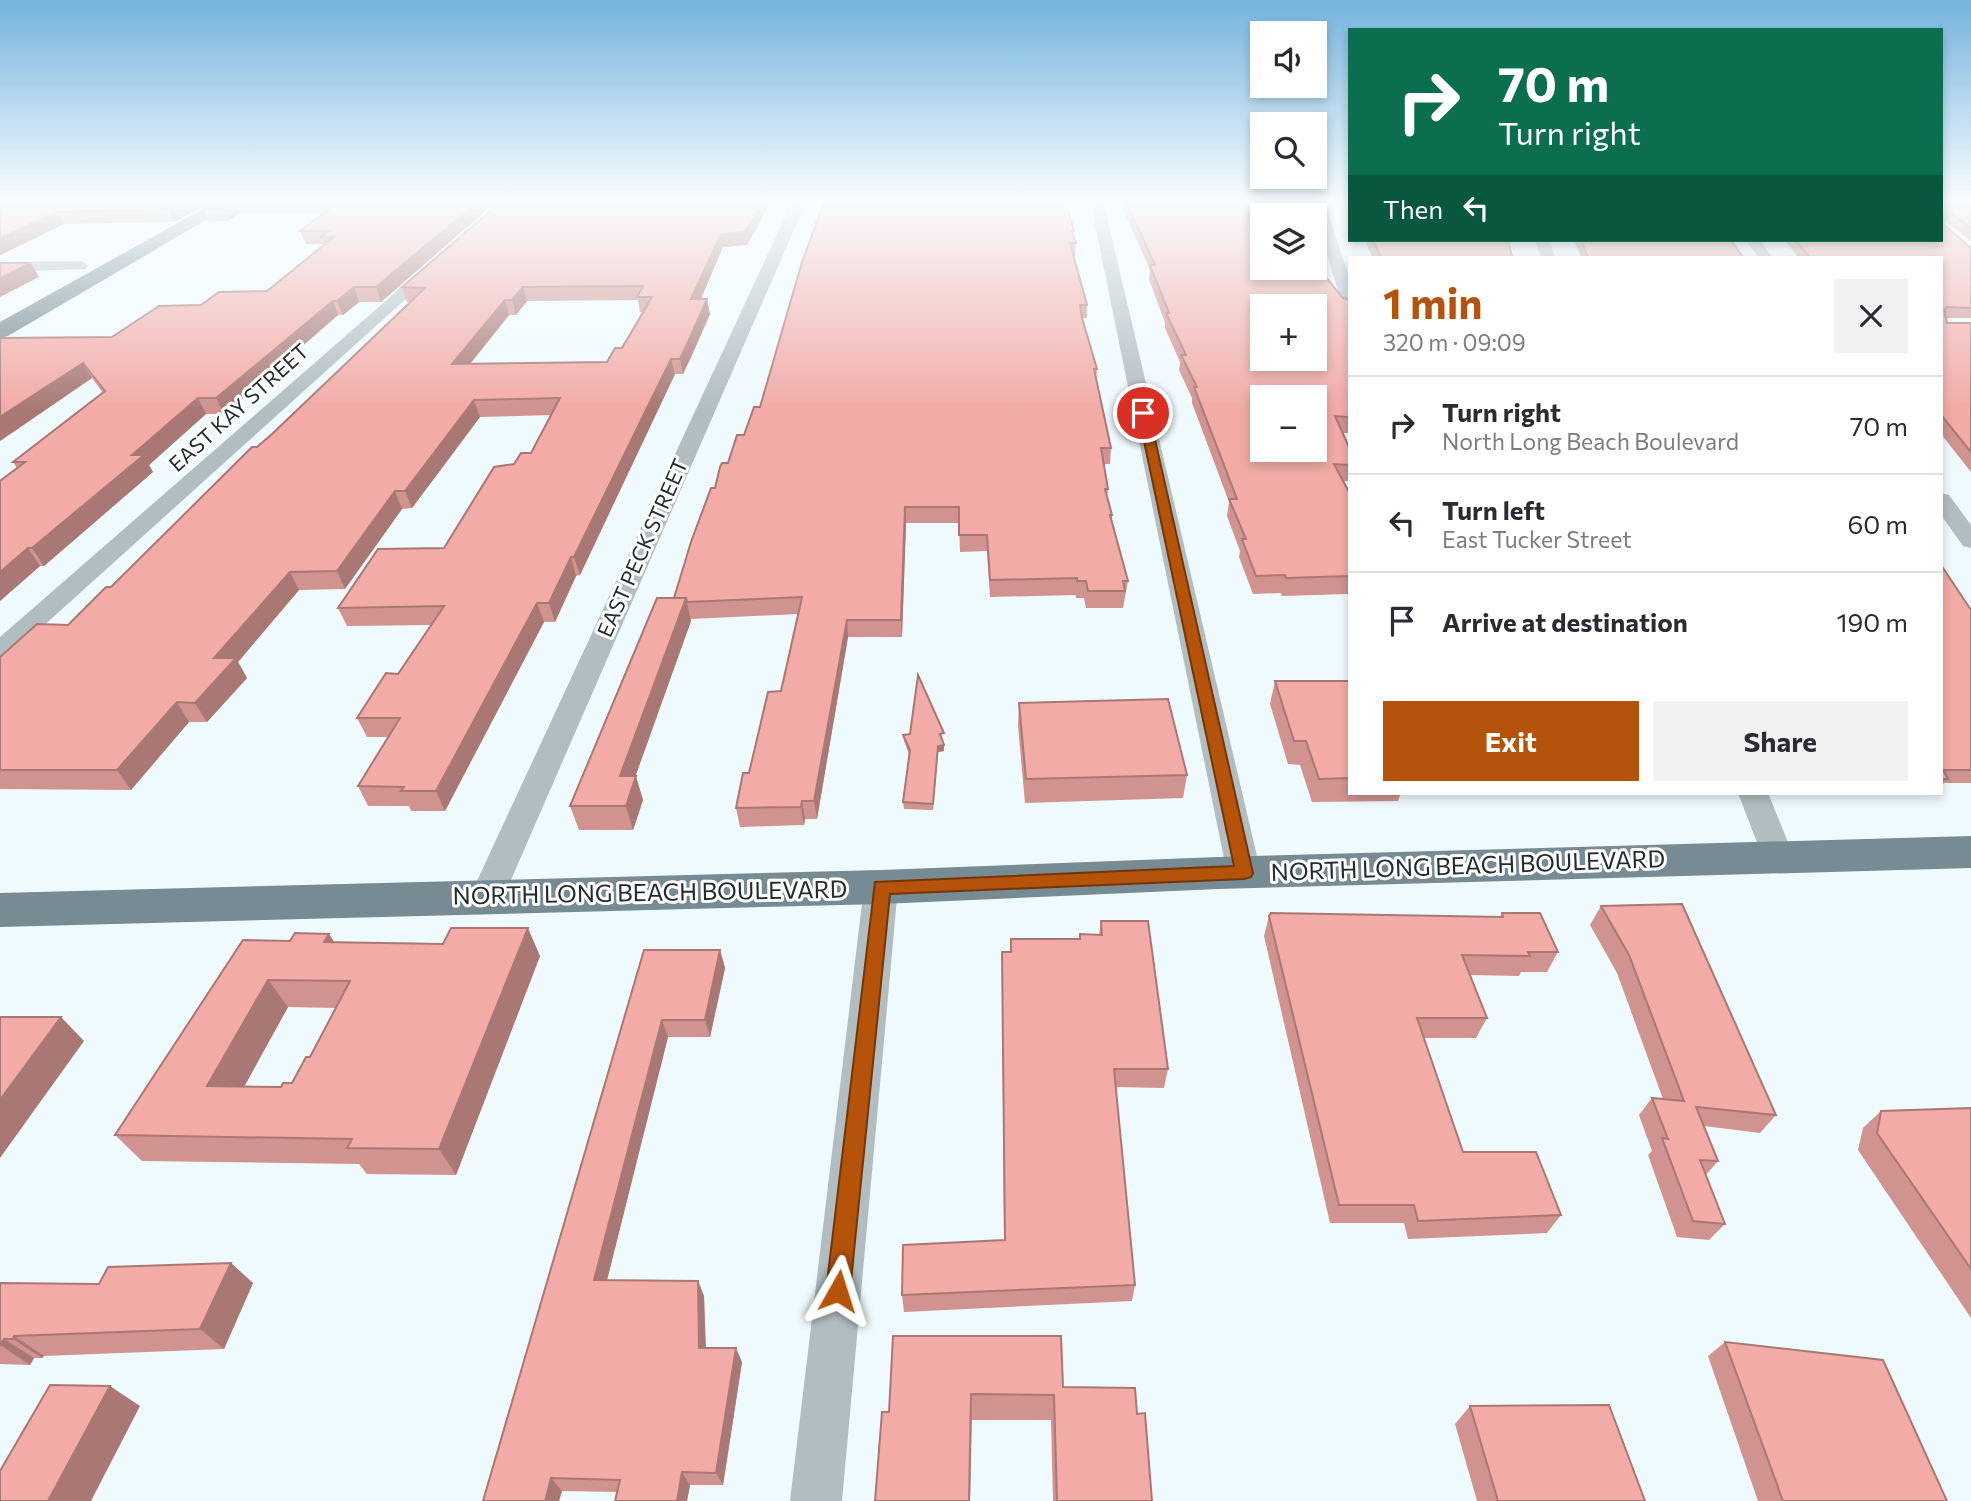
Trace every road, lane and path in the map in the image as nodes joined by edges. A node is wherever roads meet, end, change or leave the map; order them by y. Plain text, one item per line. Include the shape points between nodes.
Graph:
1 (73, 270) edge
2 (107, 270) edge
3 (430, 270) edge
4 (768, 270) edge
5 (1111, 270) edge
6 (1338, 270) edge
7 (56, 299) junction
8 (1348, 301) edge
9 (8, 305) edge
10 (0, 331) edge
11 (1943, 503) edge
12 (1971, 541) edge
13 (0, 651) edge
14 (1755, 795) edge
15 (1971, 852) edge
16 (1778, 857) junction
17 (1244, 873) junction
18 (881, 887) junction
19 (487, 896) junction
20 (0, 910) edge
21 (816, 1501) edge

1 - 9 main road
2 - 7 main road
3 - 13 street, EAST KAY STREET
4 - 19 street, EAST PECK STREET
5 - 17 street
6 - 8 street
7 - 9 main road
7 - 10 main road
11 - 12 street
14 - 16 street
15 - 16 main road, NORTH LONG BEACH BOULEVARD
16 - 17 main road, NORTH LONG BEACH BOULEVARD
17 - 18 main road, NORTH LONG BEACH BOULEVARD
18 - 19 main road, NORTH LONG BEACH BOULEVARD
18 - 21 street
19 - 20 main road, NORTH LONG BEACH BOULEVARD

